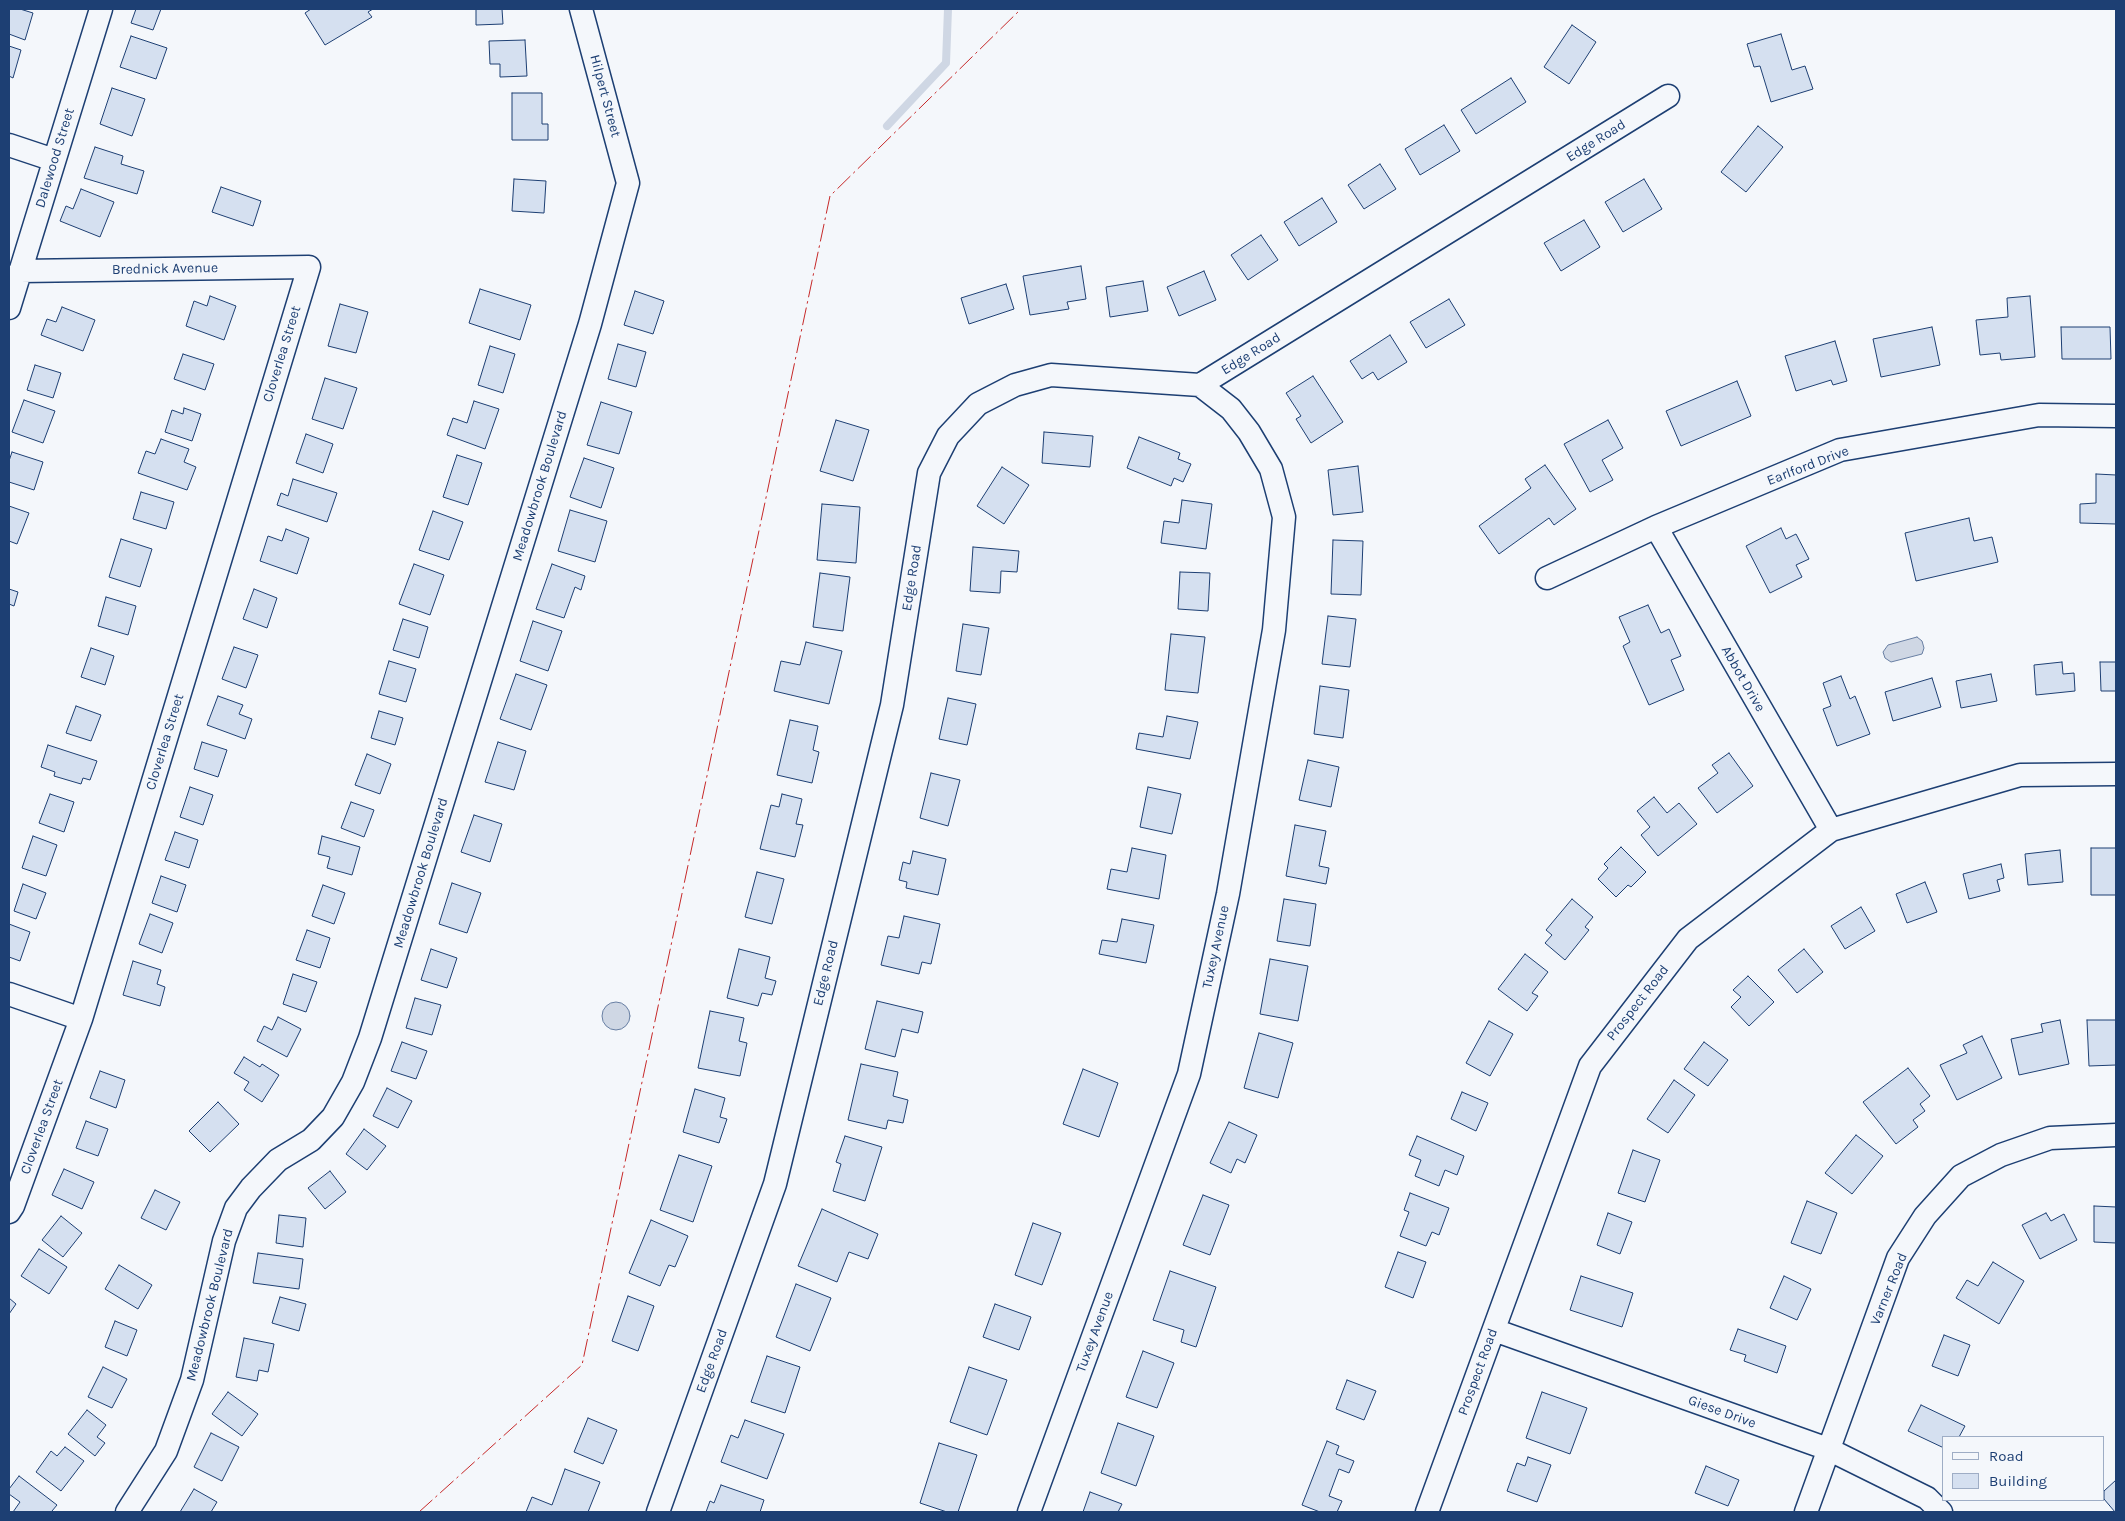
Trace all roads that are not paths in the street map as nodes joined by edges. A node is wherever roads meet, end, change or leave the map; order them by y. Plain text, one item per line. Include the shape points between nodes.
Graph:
1 (102, 9) edge
2 (581, 9) edge
3 (1668, 96) dead end
4 (9, 146) edge
5 (54, 160) junction
6 (628, 183) joint
7 (309, 266) joint
8 (20, 271) junction
9 (9, 308) edge
10 (1200, 385) junction
11 (2116, 416) edge
12 (1656, 527) junction
13 (1547, 578) dead end
14 (2116, 774) edge
15 (1831, 830) junction
16 (9, 994) edge
17 (81, 1020) junction
18 (2116, 1135) edge
19 (9, 1212) edge
20 (1494, 1330) junction
21 (1828, 1450) junction
22 (128, 1512) edge
23 (658, 1512) edge
24 (1029, 1512) edge
25 (1427, 1512) edge
26 (1806, 1512) edge
27 (1941, 1512) edge

1 - 5 street, Dalewood Street
2 - 6 street, Hilpert Street
3 - 10 street, Edge Road
4 - 5 street
5 - 8 street, Dalewood Street
6 - 22 street, Meadowbrook Boulevard via 584,343 370,1038 333,1117 311,1140 278,1160 236,1208 224,1241 192,1380 166,1451
7 - 8 street, Brednick Avenue
7 - 17 street, Cloverlea Street
8 - 9 street, Dalewood Street
10 - 23 street, Edge Road via 1051,375 1015,385 978,404 948,436 929,473 892,705 775,1184
10 - 24 street, Tuxey Avenue via 1232,409 1271,469 1284,518 1274,630 1228,894 1189,1074
11 - 12 street, Earlford Drive via 2039,415 1840,450
12 - 13 street, Earlford Drive
12 - 15 street, Abbot Drive
14 - 15 street, Prospect Road via 2020,774
15 - 20 street, Prospect Road via 1688,939 1590,1066
16 - 17 street
17 - 19 street, Cloverlea Street
18 - 21 street, Varner Road via 2050,1138 2001,1154 1961,1176 1925,1216 1898,1258
20 - 21 street, Giese Drive
20 - 25 street, Prospect Road
21 - 26 street, Varner Road
21 - 27 street, Giese Drive via 1927,1498

